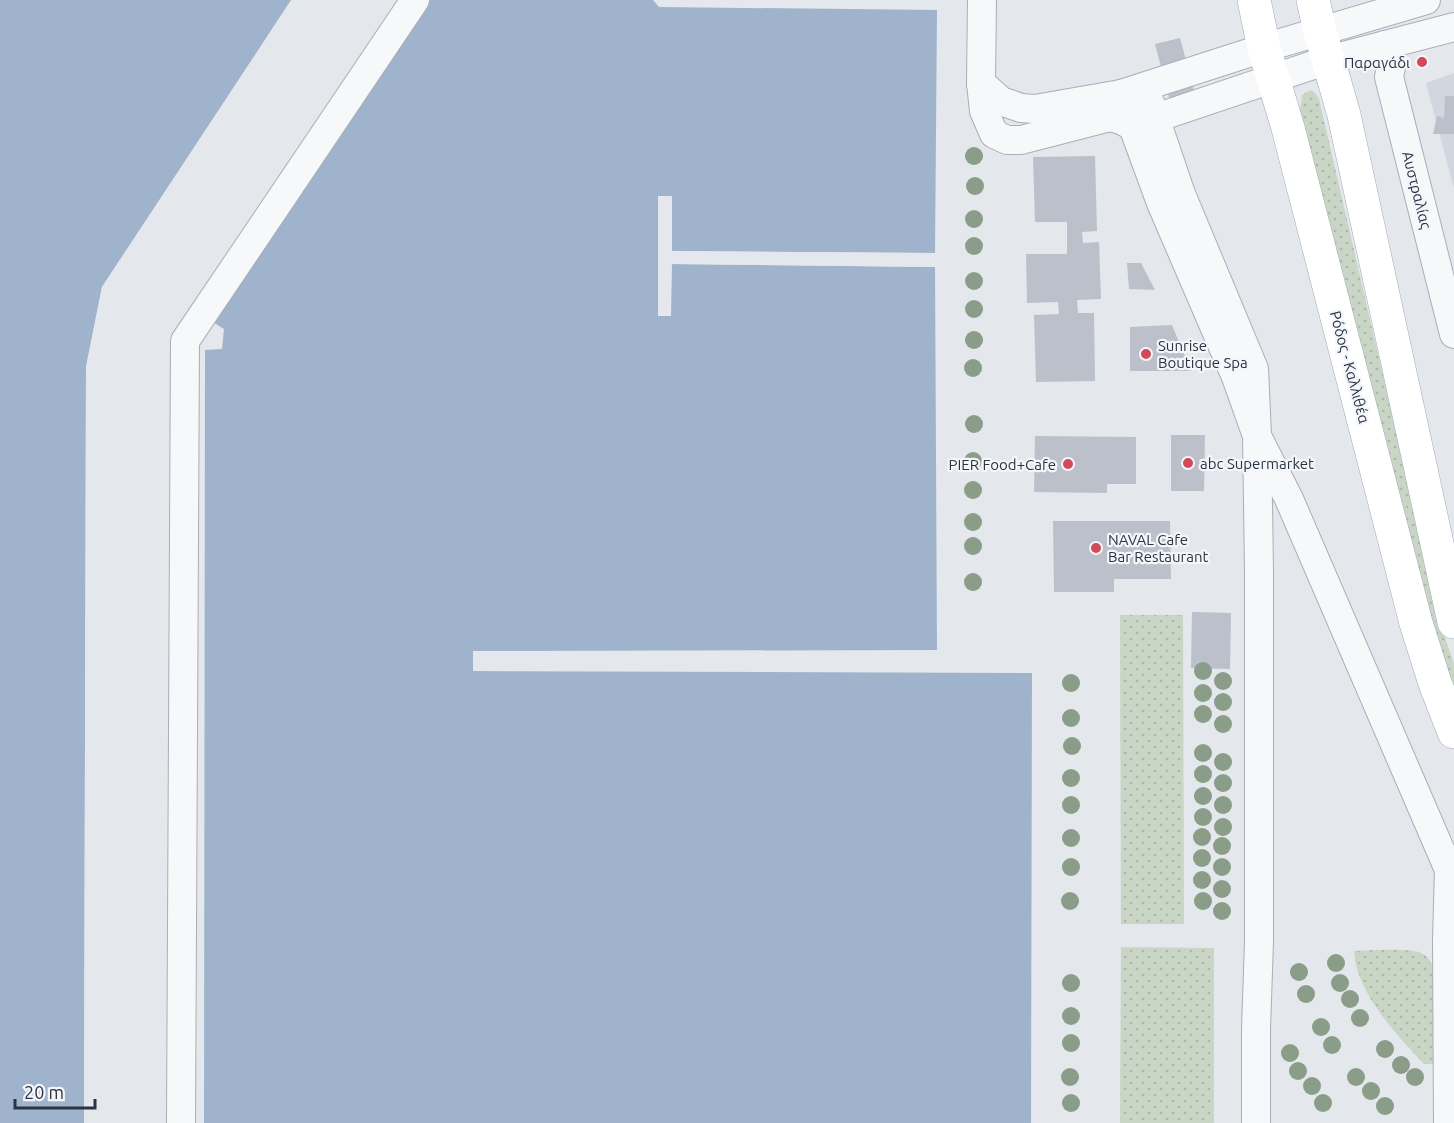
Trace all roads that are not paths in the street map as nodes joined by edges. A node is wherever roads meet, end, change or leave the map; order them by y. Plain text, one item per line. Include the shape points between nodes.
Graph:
1 (415, 0) edge
2 (982, 0) edge
3 (1254, 0) edge
4 (1426, 0) edge
5 (1454, 27) edge
6 (1321, 30) edge
7 (1385, 45) junction
8 (1264, 48) junction
9 (1273, 79) junction
10 (981, 83) junction
11 (1133, 91) junction
12 (1144, 122) junction
13 (1454, 334) edge
14 (1257, 436) junction
15 (1454, 622) edge
16 (1454, 732) edge
17 (181, 1123) edge
18 (1256, 1123) edge
19 (1448, 1123) edge

1 - 17 street via 185,341
2 - 10 street
3 - 8 main road, Ρόδος - Καλλιθέα
4 - 6 street
5 - 7 street
6 - 7 street
6 - 8 street
6 - 9 street
6 - 15 main road via 1344,115
7 - 13 street, Αυστραλίας via 1389,77
8 - 9 main road, Ρόδος - Καλλιθέα
8 - 11 street
9 - 12 street
9 - 16 main road, Ρόδος - Καλλιθέα via 1416,623
10 - 11 street via 1001,100 1035,109
10 - 12 street via 984,111 994,134 1007,140 1021,140 1110,117
11 - 12 street
12 - 14 street via 1166,214
14 - 18 street
14 - 19 street via 1289,499 1449,870

